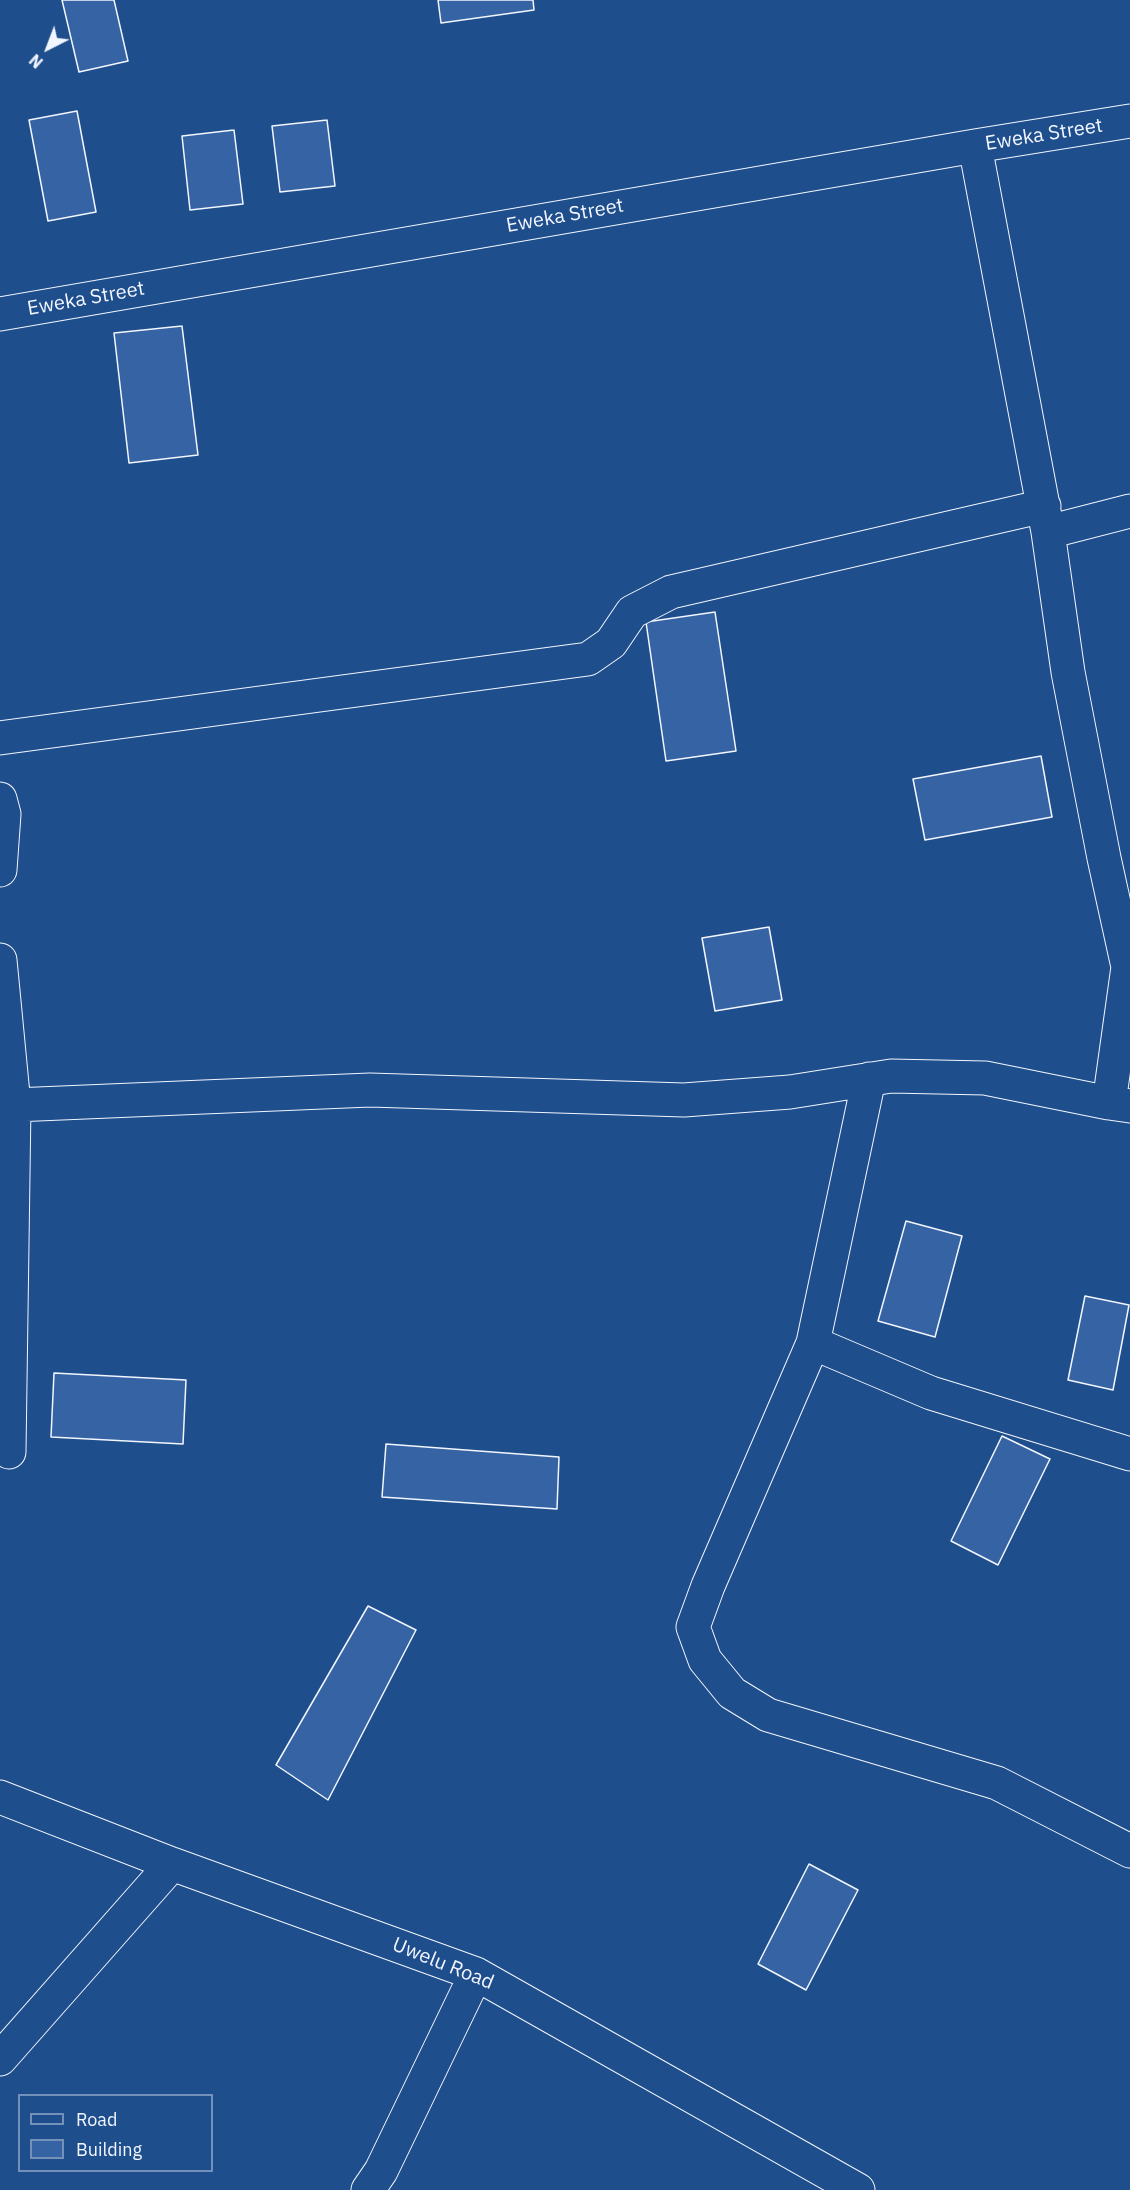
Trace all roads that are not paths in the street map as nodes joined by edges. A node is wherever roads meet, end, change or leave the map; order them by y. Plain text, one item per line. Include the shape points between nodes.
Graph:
1 (1130, 121) edge
2 (975, 146) junction
3 (0, 314) edge
4 (1130, 511) edge
5 (1046, 519) junction
6 (0, 738) edge
7 (0, 799) edge
8 (0, 870) edge
9 (0, 960) edge
10 (869, 1079) junction
11 (1119, 1105) edge
12 (7, 1106) edge
13 (813, 1342) junction
14 (9, 1452) dead end
15 (1130, 1454) edge
16 (0, 1797) edge
17 (1130, 1851) edge
18 (172, 1864) junction
19 (476, 1974) junction
20 (0, 2059) edge
21 (368, 2190) edge
22 (858, 2190) edge

1 - 2 street, Eweka Street
2 - 3 street, Eweka Street
2 - 5 street
4 - 5 street
5 - 6 street via 671,592 632,612 611,643 588,659
5 - 11 street via 1068,672 1128,966
7 - 8 street via 4,814
9 - 12 street
10 - 11 street via 986,1078
10 - 12 street via 790,1092 684,1100 370,1090
10 - 13 street
12 - 14 street
13 - 15 street via 931,1393
13 - 17 street via 693,1627 705,1660 732,1694 768,1715 997,1783
16 - 18 street, Uwelu Road
18 - 19 street, Uwelu Road
18 - 20 street
19 - 21 street via 381,2171
19 - 22 street, Uwelu Road

